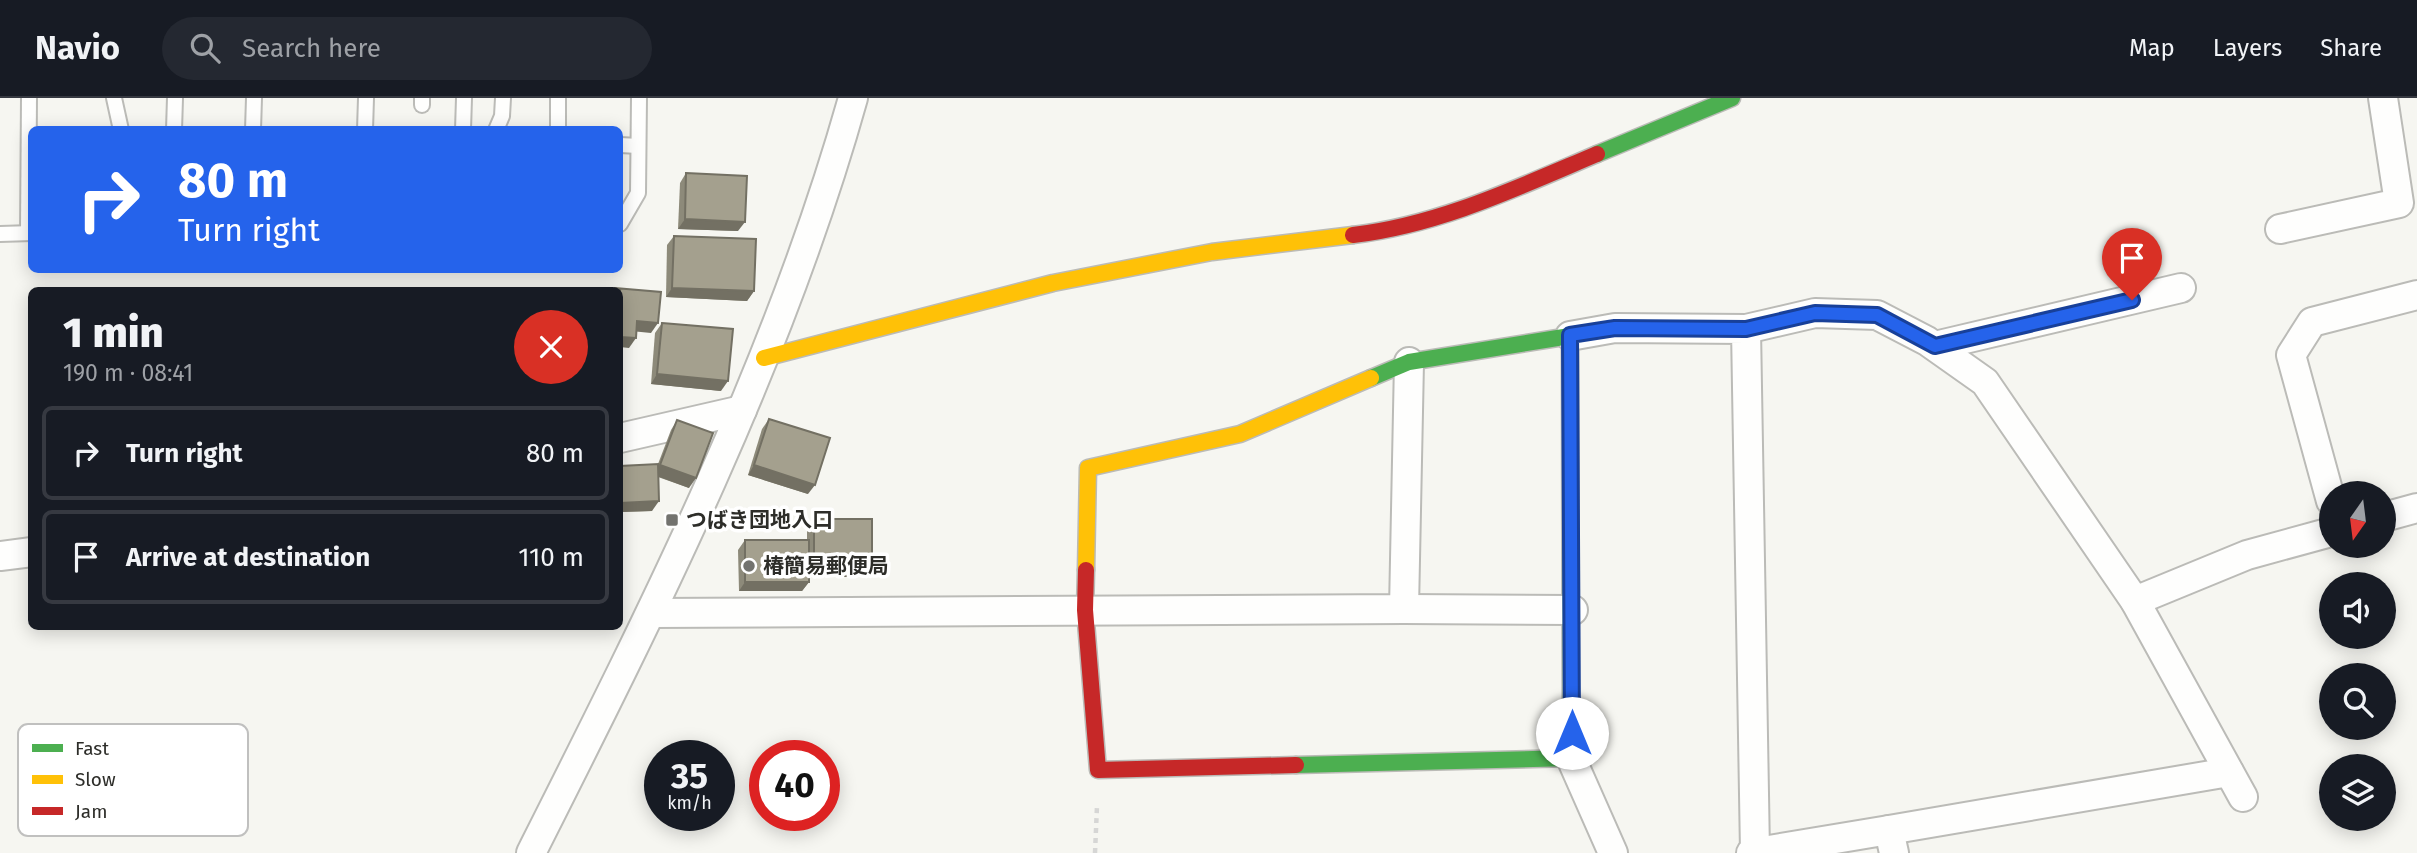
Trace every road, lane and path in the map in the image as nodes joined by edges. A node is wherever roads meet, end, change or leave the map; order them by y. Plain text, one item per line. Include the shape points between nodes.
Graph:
1 (29, 98) edge
2 (114, 98) edge
3 (175, 98) edge
4 (254, 98) edge
5 (366, 98) edge
6 (464, 98) edge
7 (503, 98) edge
8 (558, 98) edge
9 (639, 98) edge
10 (853, 98) edge
11 (1732, 98) edge
12 (2383, 98) edge
13 (29, 126) edge
14 (120, 126) edge
15 (174, 126) edge
16 (253, 126) edge
17 (365, 126) edge
18 (463, 126) edge
19 (498, 126) edge
20 (558, 126) edge
21 (623, 145) edge
22 (638, 146) junction
23 (623, 219) edge
24 (2280, 229) dead end
25 (28, 233) edge
26 (0, 234) edge
27 (2181, 288) dead end
28 (2417, 295) edge
29 (1746, 329) junction
30 (1570, 335) junction
31 (1935, 346) junction
32 (764, 358) junction
33 (1409, 362) junction
34 (741, 410) junction
35 (623, 437) edge
36 (2326, 481) edge
37 (2417, 508) edge
38 (2396, 514) edge
39 (2319, 535) edge
40 (28, 552) edge
41 (0, 555) edge
42 (2135, 601) junction
43 (1404, 608) junction
44 (1085, 610) junction
45 (1573, 610) junction
46 (651, 613) junction
47 (1572, 758) junction
48 (1098, 770) junction
49 (2229, 772) junction
50 (2243, 797) dead end
51 (1892, 841) edge
52 (531, 853) edge
53 (1095, 853) edge
54 (1613, 853) edge
55 (1753, 853) edge

1 - 13 lane
2 - 14 lane
3 - 15 lane
4 - 16 lane
5 - 17 lane
6 - 18 lane
7 - 19 lane
8 - 20 lane
9 - 22 lane
10 - 32 street
11 - 32 street via 1491,200 1387,231 1212,252 1053,283
12 - 24 street via 2399,203
21 - 22 lane
22 - 23 lane via 638,193
25 - 26 lane
27 - 31 street
28 - 36 street via 2312,323 2291,355
29 - 30 street via 1615,328
29 - 31 street via 1815,313 1877,315
29 - 55 street
30 - 33 street
30 - 45 street
31 - 42 street via 1985,382
32 - 34 street
33 - 43 street
33 - 44 street via 1240,434 1088,468
34 - 35 street
34 - 46 street
37 - 38 street
39 - 42 street via 2247,555
40 - 41 street
42 - 49 street
43 - 44 street
43 - 45 street
44 - 46 street
44 - 48 street
45 - 47 street
46 - 52 street
47 - 48 street
47 - 54 street
48 - 53 path
49 - 50 street
49 - 51 street
51 - 55 street

